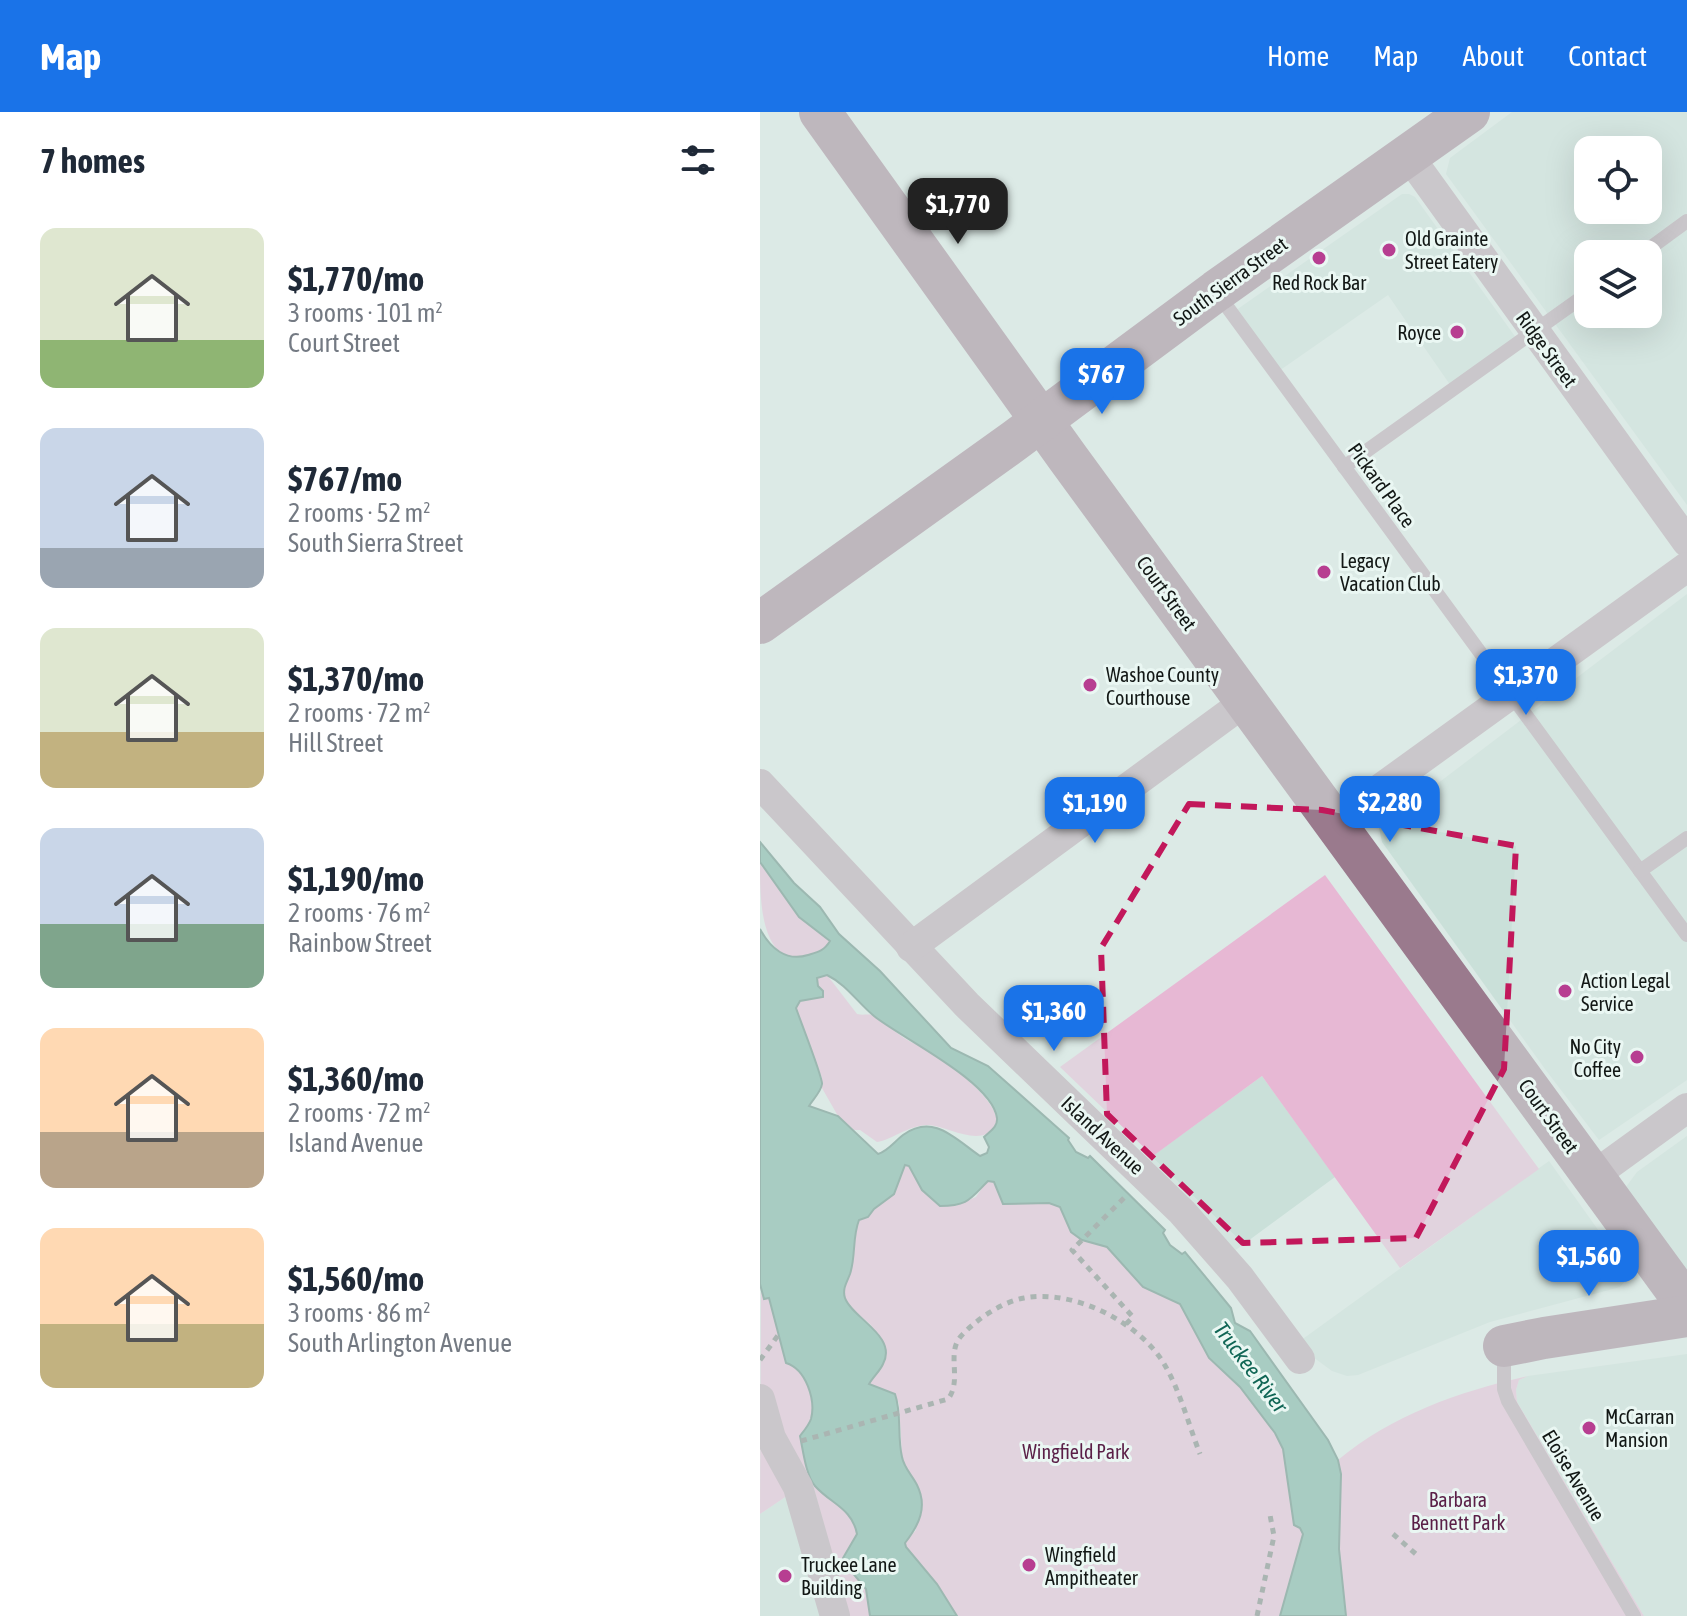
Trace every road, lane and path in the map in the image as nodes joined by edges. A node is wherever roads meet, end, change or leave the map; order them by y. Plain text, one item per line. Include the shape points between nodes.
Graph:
1 (820, 112) edge
2 (1469, 112) edge
3 (1408, 155) junction
4 (1687, 221) edge
5 (1661, 240) edge
6 (1216, 291) junction
7 (1574, 303) edge
8 (1535, 331) junction
9 (1041, 420) junction
10 (1344, 467) junction
11 (1687, 542) edge
12 (1687, 567) edge
13 (760, 623) edge
14 (1510, 695) junction
15 (1246, 701) junction
16 (760, 784) edge
17 (1334, 822) junction
18 (1687, 838) edge
19 (1640, 871) junction
20 (1687, 935) edge
21 (911, 947) junction
22 (1687, 1108) edge
23 (1593, 1176) junction
24 (1129, 1193) dead end
25 (1687, 1305) edge
26 (1687, 1316) edge
27 (1126, 1324) junction
28 (779, 1334) dead end
29 (1504, 1346) joint
30 (1300, 1359) dead end
31 (760, 1360) edge
32 (760, 1399) edge
33 (801, 1441) dead end
34 (1200, 1454) dead end
35 (1270, 1515) dead end
36 (1393, 1534) dead end
37 (1417, 1555) dead end
38 (835, 1616) edge
39 (1257, 1616) edge
40 (1634, 1616) edge

1 - 9 street, Court Street
2 - 3 street, South Sierra Street
3 - 6 street, South Sierra Street
3 - 8 street, Ridge Street
4 - 5 lane
6 - 9 street, South Sierra Street
6 - 10 lane, Pickard Place
7 - 8 lane
8 - 10 lane
8 - 11 street, Ridge Street
9 - 13 street, South Sierra Street
9 - 15 street, Court Street
10 - 14 lane, Pickard Place
12 - 14 street
14 - 17 street
14 - 19 lane, Pickard Place
15 - 17 street, Court Street
15 - 21 street
16 - 21 street, Island Avenue
17 - 23 street, Court Street
18 - 19 lane
19 - 20 lane, Pickard Place
21 - 30 street, Island Avenue via 1182,1212
22 - 23 street
23 - 25 street, Court Street
24 - 27 path via 1072,1250 1133,1317
26 - 29 street
27 - 33 path via 1081,1304 1039,1297 1013,1301 955,1343 953,1393 948,1399
27 - 34 path via 1162,1362
28 - 31 path
29 - 40 lane, Eloise Avenue via 1508,1401
32 - 38 street via 771,1438 798,1487
35 - 39 path via 1274,1536
36 - 37 path

